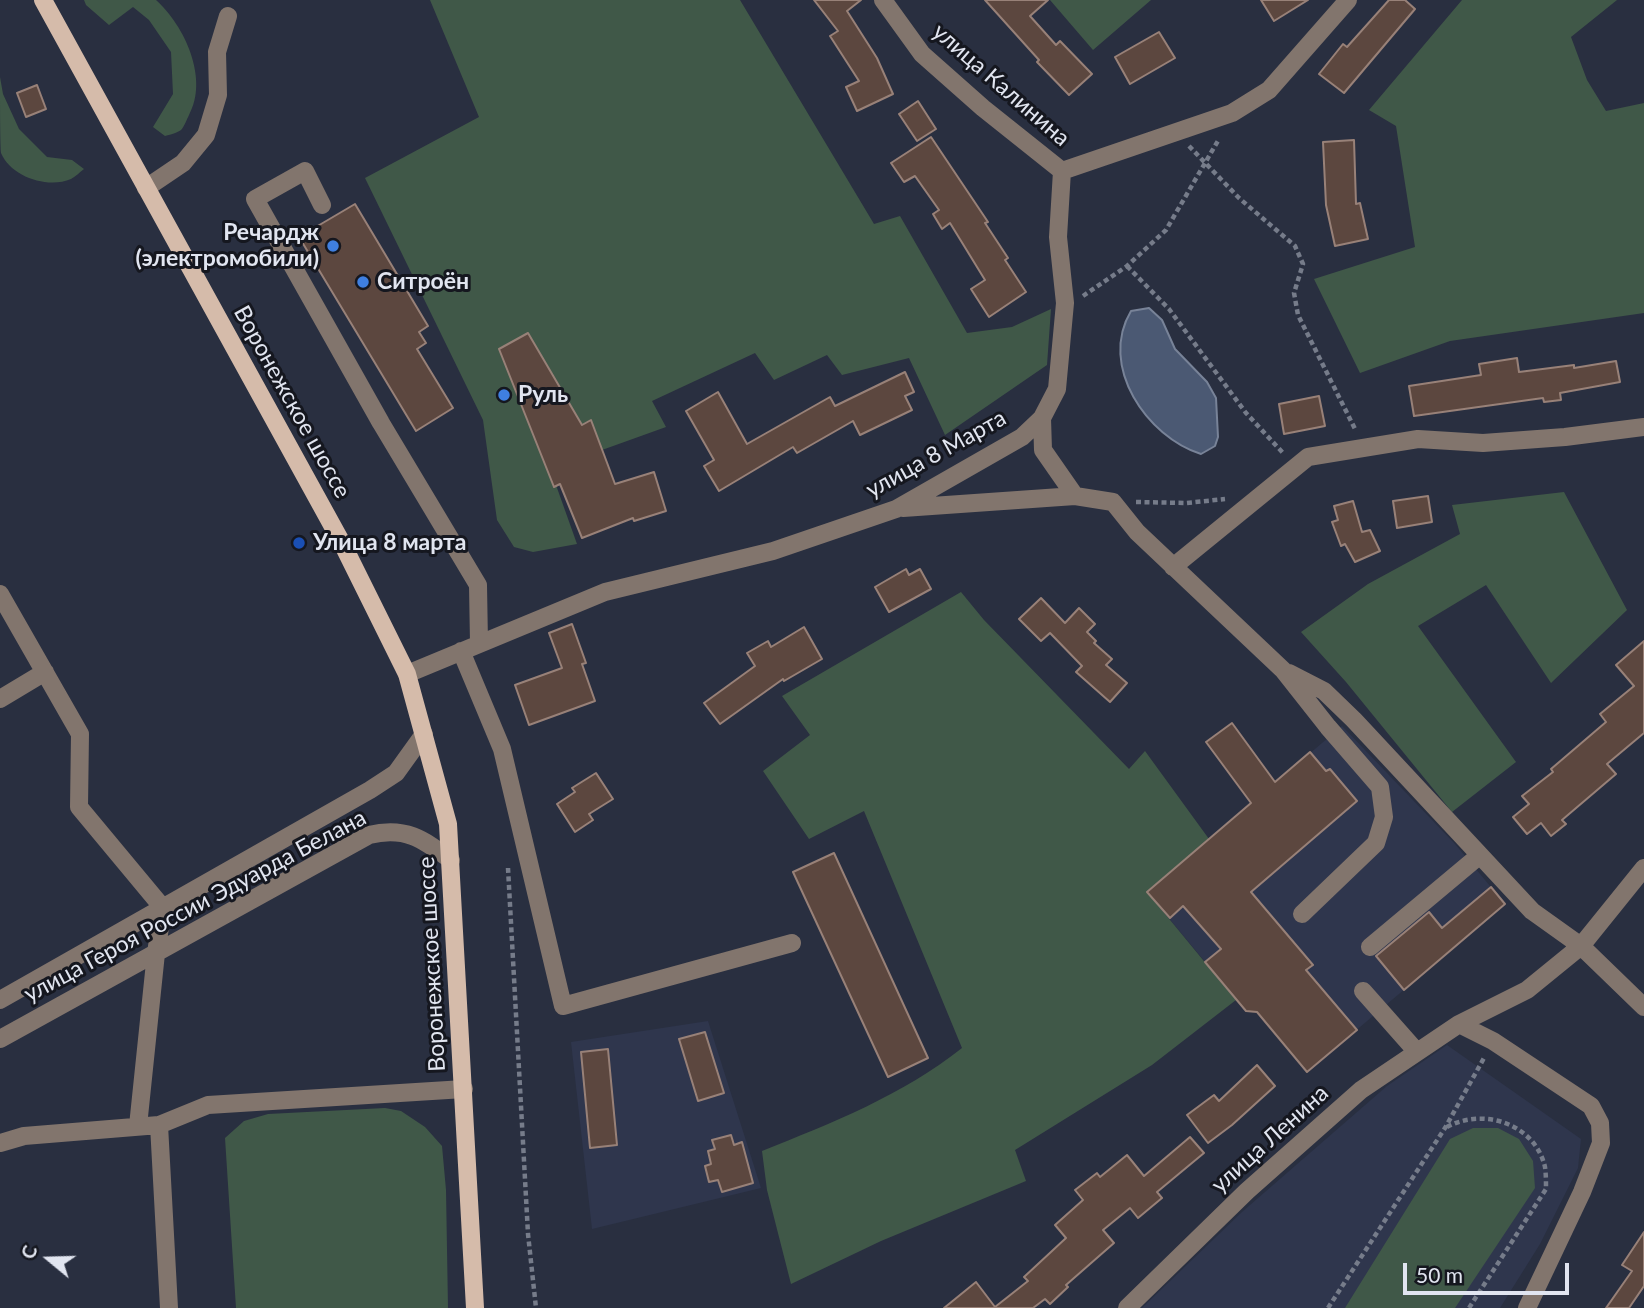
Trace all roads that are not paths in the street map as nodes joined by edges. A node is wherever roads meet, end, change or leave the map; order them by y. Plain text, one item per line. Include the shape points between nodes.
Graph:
1 (43, 0) edge
2 (883, 0) edge
3 (1348, 0) edge
4 (228, 16) dead end
5 (1062, 171) junction
6 (146, 188) junction
7 (322, 205) dead end
8 (1042, 418) junction
9 (1644, 427) edge
10 (1075, 496) junction
11 (897, 509) junction
12 (1173, 567) junction
13 (0, 594) edge
14 (479, 643) junction
15 (461, 651) junction
16 (1283, 670) junction
17 (45, 672) junction
18 (407, 674) junction
19 (0, 699) edge
20 (424, 734) junction
21 (1480, 855) junction
22 (451, 860) junction
23 (1644, 868) edge
24 (163, 908) junction
25 (1301, 914) dead end
26 (792, 943) dead end
27 (1581, 946) junction
28 (1370, 947) dead end
29 (156, 953) junction
30 (1363, 991) dead end
31 (0, 1000) edge
32 (1644, 1007) edge
33 (1459, 1024) junction
34 (0, 1039) edge
35 (1417, 1052) junction
36 (464, 1089) junction
37 (159, 1125) junction
38 (138, 1126) junction
39 (0, 1143) edge
40 (169, 1308) edge
41 (475, 1308) edge
42 (1127, 1308) edge
43 (1527, 1308) edge

1 - 6 main road, Воронежское шоссе
2 - 5 street, улица Калинина via 922,54
3 - 5 street via 1269,90 1232,113
4 - 6 street via 217,51 218,95 206,135 183,163
5 - 8 street, улица 8 Марта via 1058,237 1065,303 1057,389
6 - 18 main road, Воронежское шоссе via 343,545
7 - 14 street via 304,171 255,199 478,586
8 - 10 street via 1042,450
8 - 11 street, улица 8 Марта via 1022,437
9 - 12 street via 1483,443 1419,439 1308,457
10 - 11 street
10 - 12 street via 1113,502
11 - 14 street, улица 8 Марта via 773,551 605,592
12 - 16 street
13 - 17 street
14 - 15 street, улица 8 Марта
15 - 18 street, улица 8 Марта
15 - 26 street via 502,748 563,1006
16 - 21 street via 1324,691
16 - 25 street via 1380,787 1384,817 1376,843
17 - 19 street
17 - 24 street via 80,734 79,807
18 - 20 main road, Воронежское шоссе
20 - 22 main road, Воронежское шоссе via 448,824
20 - 24 street, улица Героя России Эдуарда Белана via 396,772 370,790
21 - 27 street via 1532,911
21 - 28 street
22 - 29 street, улица Героя России Эдуарда Белана via 407,834 387,831 369,835
22 - 36 main road, Воронежское шоссе
23 - 27 street, улица Ленина
24 - 29 street
24 - 31 street, улица Героя России Эдуарда Белана
27 - 32 street
27 - 33 street, улица Ленина via 1527,990
29 - 34 street, улица Героя России Эдуарда Белана
29 - 38 street
30 - 35 street
33 - 35 street, улица Ленина
33 - 43 street via 1493,1041 1591,1106 1600,1123 1601,1143 1582,1192
35 - 42 street, улица Ленина via 1351,1099 1247,1191
36 - 37 street via 208,1105
36 - 41 main road, Воронежское шоссе
37 - 38 street
37 - 40 street
38 - 39 street via 24,1136

